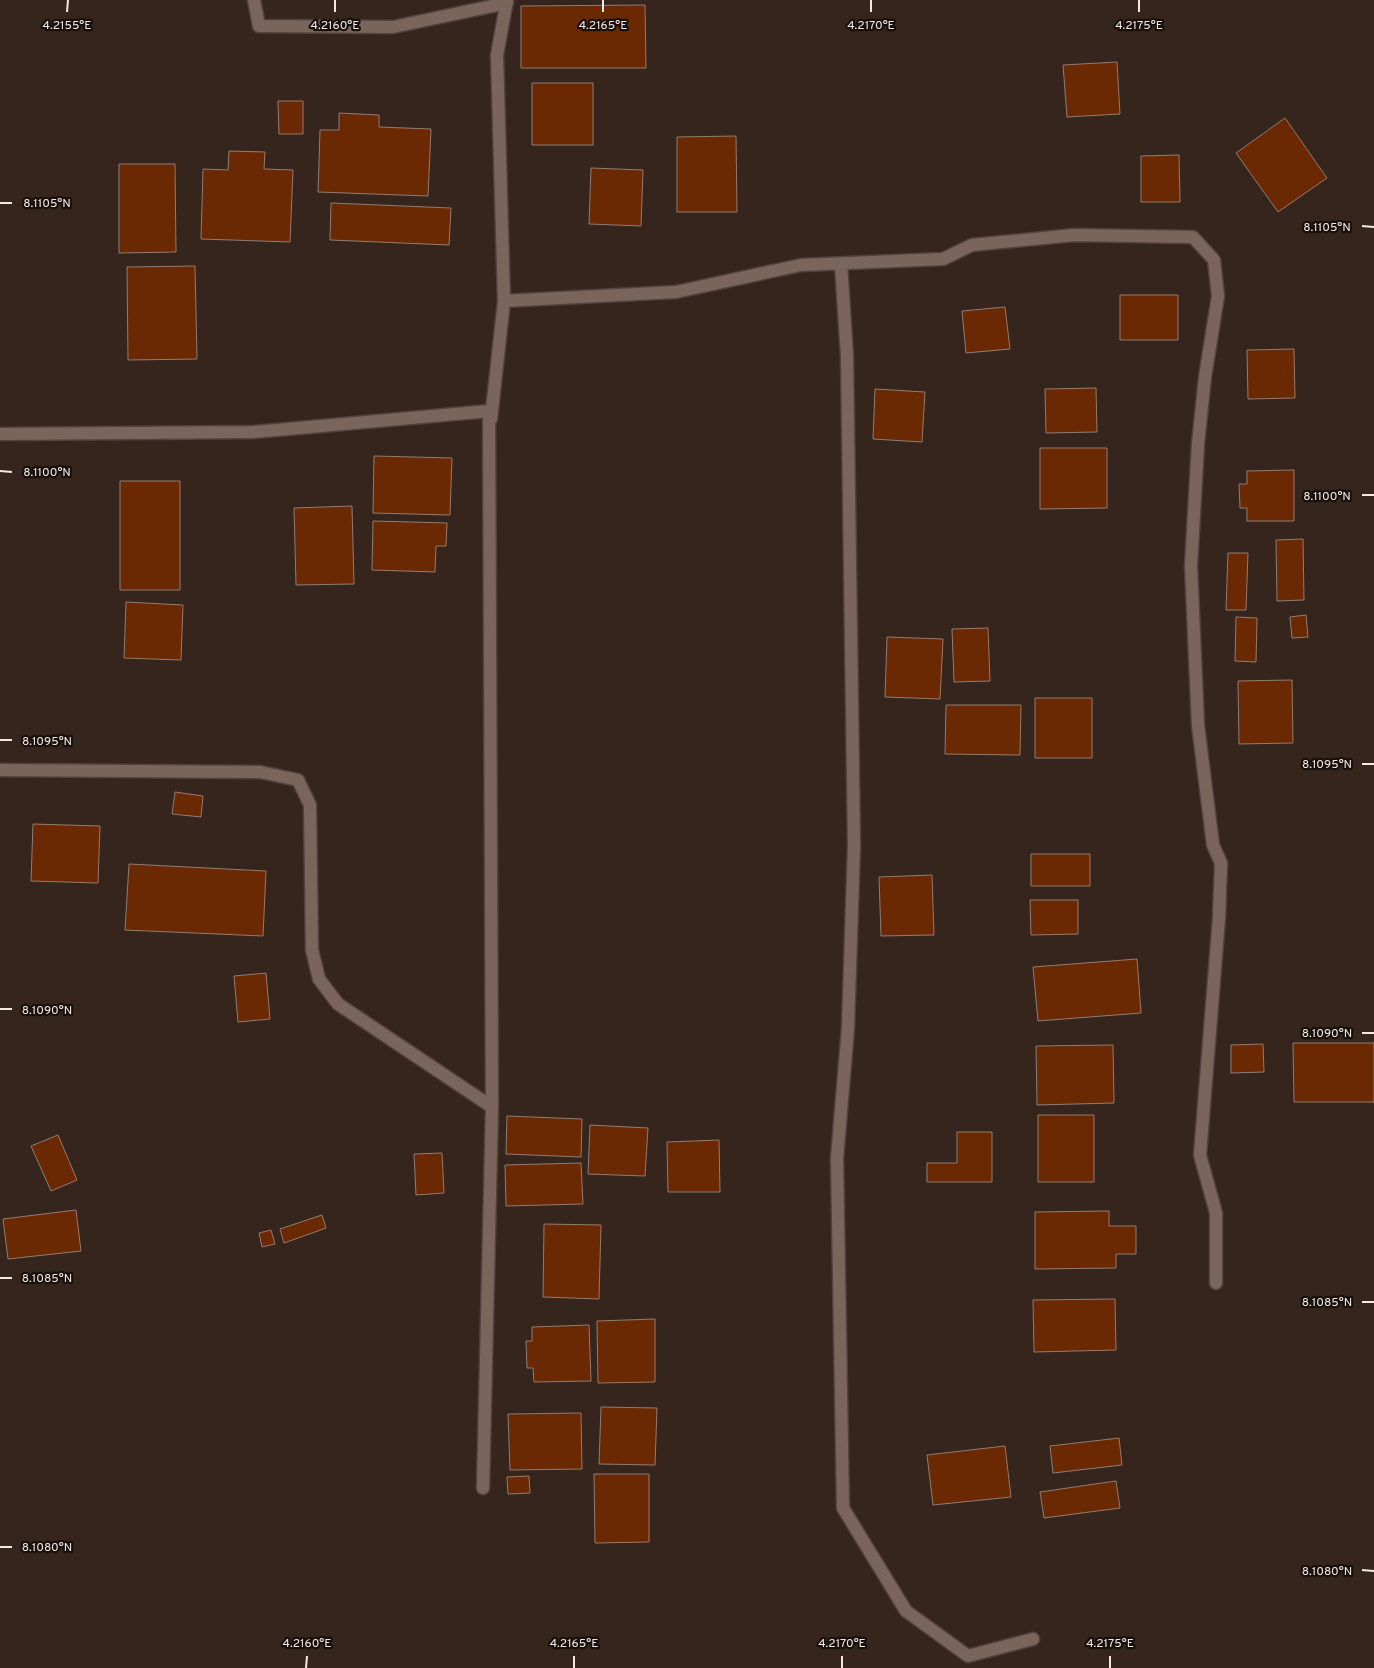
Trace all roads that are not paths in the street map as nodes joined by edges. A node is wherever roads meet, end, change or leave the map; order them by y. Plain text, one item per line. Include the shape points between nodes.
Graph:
1 (254, 0) edge
2 (507, 2) edge
3 (841, 264) junction
4 (504, 301) junction
5 (0, 434) edge
6 (489, 438) junction
7 (0, 770) edge
8 (492, 1107) junction
9 (1216, 1284) dead end
10 (483, 1488) dead end
11 (1033, 1640) dead end

1 - 2 street via 259,26 393,27
2 - 4 street via 497,55
3 - 4 street via 801,265 676,292
3 - 9 street via 943,259 972,245 1074,235 1193,237 1214,260 1218,296 1198,444 1191,566 1198,725 1213,845 1221,863 1200,1155 1216,1213
3 - 11 street via 847,356 854,845 848,1028 837,1158 843,1508 906,1611 968,1656
4 - 6 street
5 - 6 street via 253,432 489,411
6 - 8 street
7 - 8 street via 260,772 298,780 310,805 312,950 319,979 338,1004
8 - 10 street

